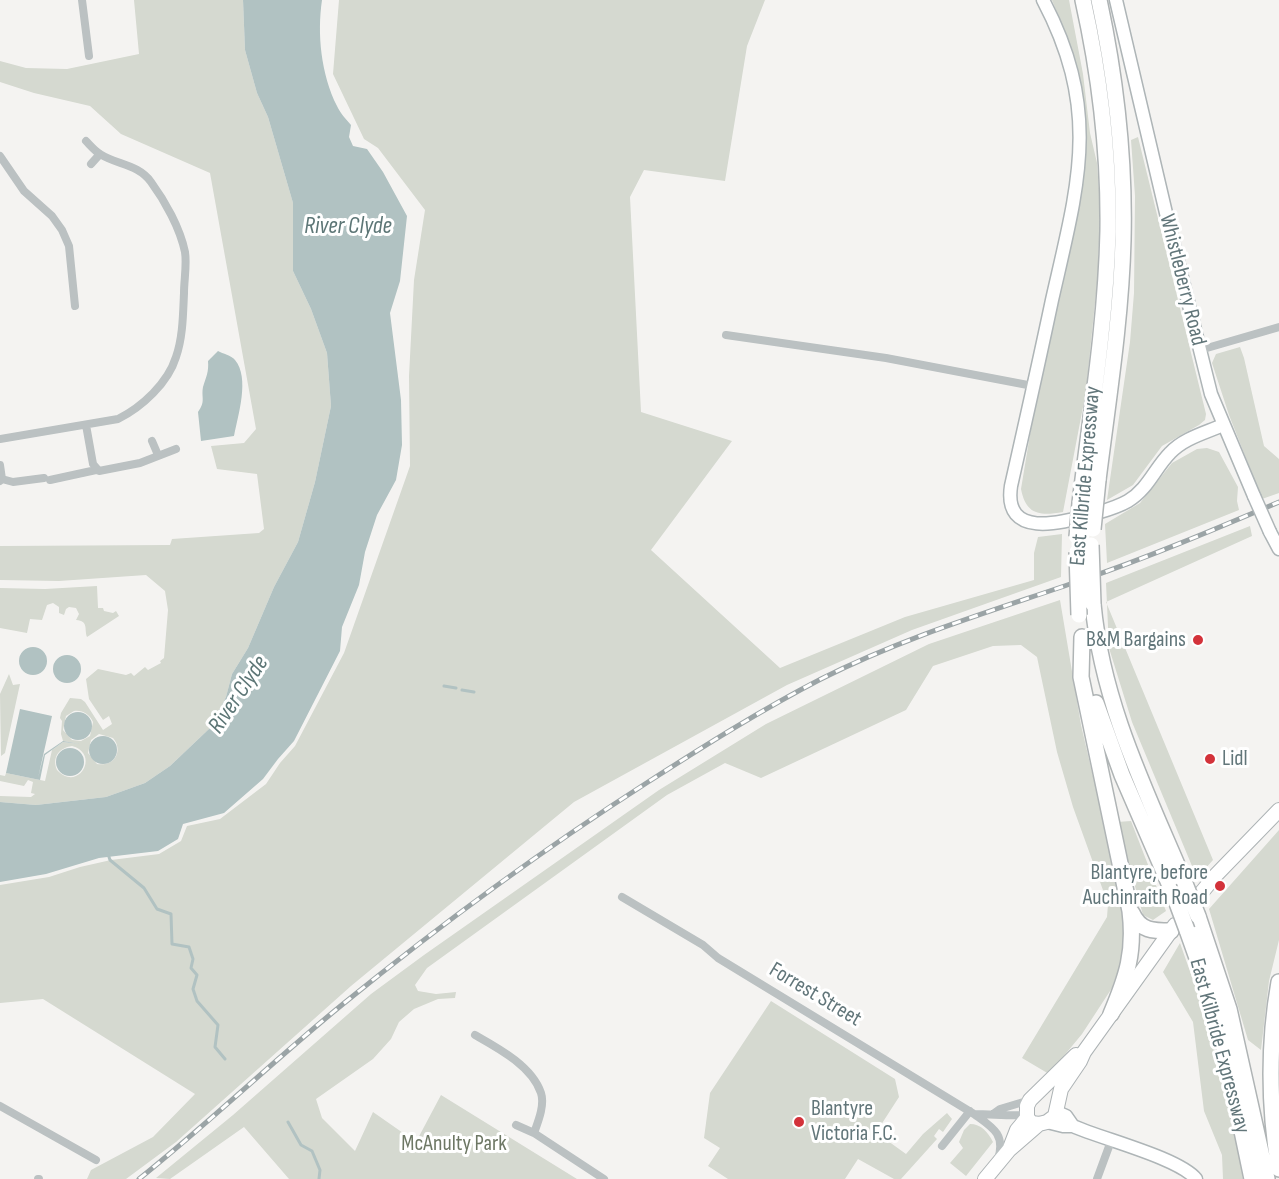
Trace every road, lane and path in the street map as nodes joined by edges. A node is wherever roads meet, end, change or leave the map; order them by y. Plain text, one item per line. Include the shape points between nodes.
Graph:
1 (82, 0) edge
2 (1043, 0) edge
3 (1083, 0) edge
4 (1098, 0) edge
5 (1116, 0) edge
6 (89, 56) dead end
7 (86, 141) dead end
8 (100, 154) junction
9 (0, 156) edge
10 (91, 164) dead end
11 (75, 306) dead end
12 (1279, 327) edge
13 (726, 335) dead end
14 (1200, 350) junction
15 (1033, 386) junction
16 (86, 425) junction
17 (1223, 425) junction
18 (0, 439) edge
19 (152, 441) dead end
20 (176, 449) dead end
21 (158, 455) junction
22 (0, 465) edge
23 (96, 470) junction
24 (1, 480) edge
25 (1279, 549) edge
26 (1082, 636) junction
27 (1279, 810) edge
28 (622, 897) dead end
29 (1130, 910) junction
30 (1171, 931) junction
31 (1279, 982) edge
32 (1111, 1014) junction
33 (475, 1035) dead end
34 (1084, 1052) junction
35 (1033, 1097) junction
36 (0, 1106) edge
37 (972, 1113) junction
38 (993, 1114) junction
39 (1042, 1117) junction
40 (516, 1125) dead end
41 (534, 1133) junction
42 (1111, 1141) junction
43 (942, 1146) dead end
44 (96, 1160) dead end
45 (997, 1165) junction
46 (1279, 1169) edge
47 (604, 1179) edge
48 (986, 1179) edge
49 (1097, 1179) edge
50 (1196, 1179) edge
51 (1252, 1179) edge
52 (1267, 1179) edge

1 - 6 street
2 - 15 street via 1065,47 1080,116 1081,147 1075,198
3 - 26 highway, East Kilbride Expressway, bridge via 1098,72 1108,205 1104,302 1077,544
4 - 52 highway, East Kilbride Expressway, bridge via 1115,93 1123,202 1120,295 1091,545 1099,655 1116,717 1198,916 1229,1009
5 - 14 street, Whistleberry Road
7 - 8 street
8 - 10 street
8 - 16 street via 143,173 172,220 185,255 183,313 176,357 164,379 134,411 118,419
9 - 11 street via 24,191 62,230 69,246
12 - 14 street
13 - 15 street via 886,358
14 - 17 street, Whistleberry Road
15 - 17 street via 1010,491 1015,511 1035,524 1048,525 1122,504 1141,492 1175,448
16 - 18 street
16 - 23 street
17 - 25 street, Whistleberry Road, bridge
19 - 21 street
20 - 21 street
21 - 23 street via 122,468
22 - 24 street
23 - 24 street via 47,479
26 - 29 highway via 1081,677
26 - 51 highway, East Kilbride Expressway, bridge via 1093,693 1108,738 1174,895 1213,1003
27 - 30 main road via 1216,875
28 - 37 street, Forrest Street
29 - 30 highway via 1145,929
29 - 32 highway via 1133,941 1129,968
30 - 32 main road
31 - 46 highway via 1271,1058
32 - 34 main road
33 - 41 street via 508,1054 528,1072 541,1093
34 - 35 main road
34 - 39 main road
35 - 38 street
35 - 39 main road via 1027,1106
35 - 39 main road via 1043,1092 1056,1102
36 - 44 street
37 - 38 street
37 - 43 street
37 - 45 street, Forrest Street via 1001,1140
38 - 39 street
39 - 42 street via 1066,1116 1073,1126
39 - 45 main road via 1017,1130
40 - 41 street
41 - 47 street
42 - 49 street
42 - 50 street via 1176,1164
45 - 48 main road

